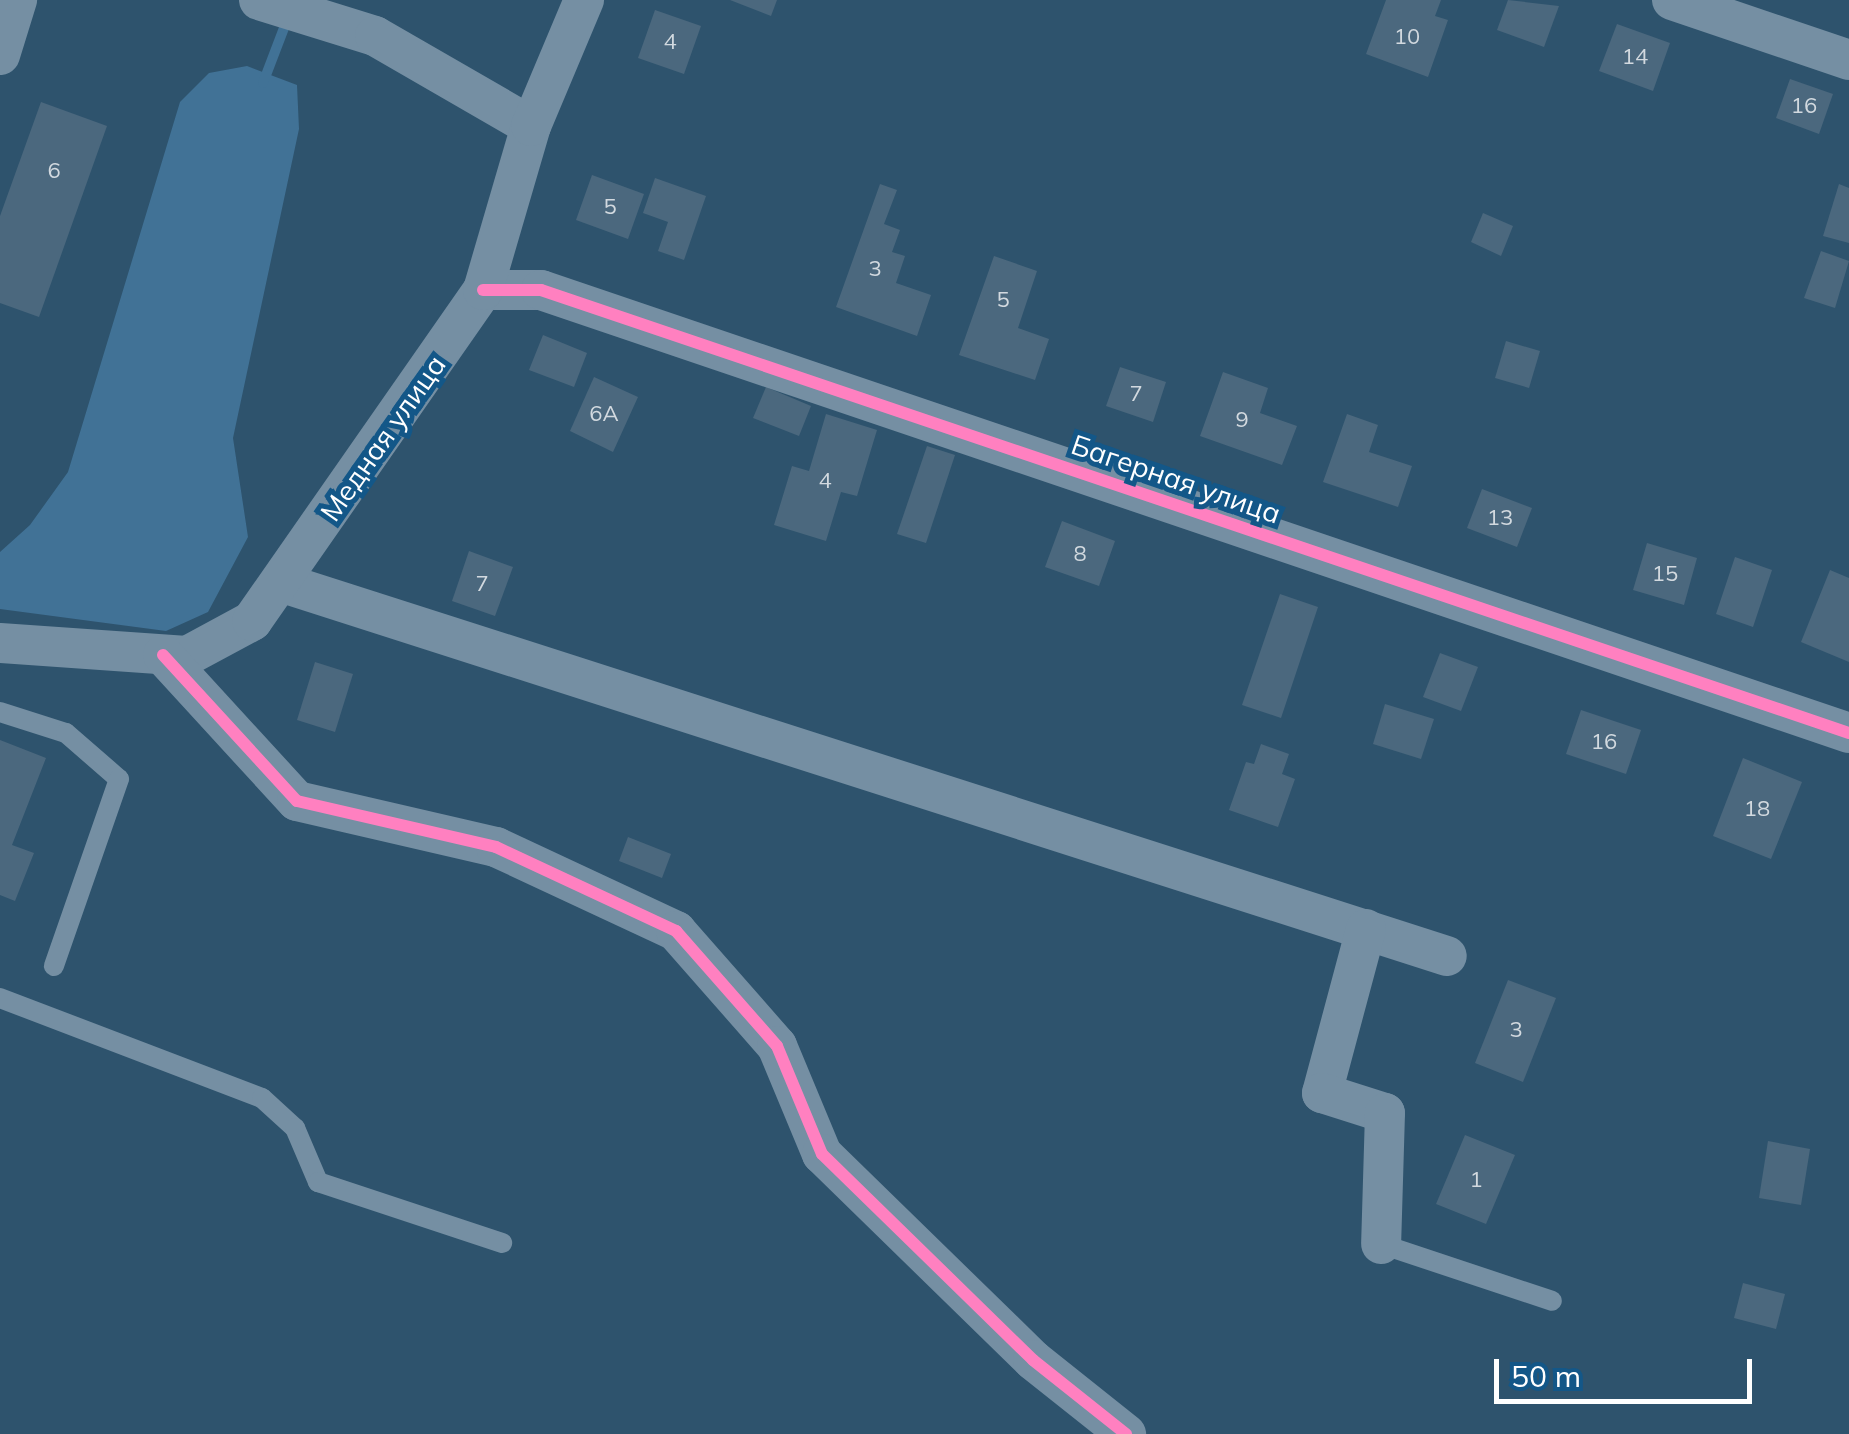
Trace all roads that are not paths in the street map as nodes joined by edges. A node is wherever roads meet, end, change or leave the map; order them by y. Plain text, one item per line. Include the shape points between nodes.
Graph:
1 (18, 0) edge
2 (259, 0) edge
3 (584, 0) edge
4 (1672, 0) edge
5 (0, 55) edge
6 (1849, 60) edge
7 (531, 126) junction
8 (483, 290) junction
9 (282, 583) junction
10 (0, 643) edge
11 (163, 655) junction
12 (0, 712) edge
13 (1849, 732) edge
14 (1366, 928) junction
15 (1447, 956) dead end
16 (54, 966) dead end
17 (0, 998) edge
18 (502, 1243) dead end
19 (1381, 1244) joint
20 (1552, 1301) dead end
21 (1126, 1434) edge

1 - 5 street
2 - 7 street via 375,36
3 - 7 street, Медная улица
4 - 6 street
7 - 8 street, Медная улица
8 - 9 street, Медная улица
8 - 13 street, Багерная улица via 541,290
9 - 11 street, Медная улица via 252,622 187,656
9 - 14 street
10 - 11 street, Медная улица
11 - 21 street via 297,801 496,847 676,931 776,1046 822,1154 1033,1360
12 - 16 lane via 66,733 119,780
14 - 15 street
14 - 19 street via 1322,1093 1385,1113
17 - 18 lane via 262,1098 295,1128 318,1182
19 - 20 lane

